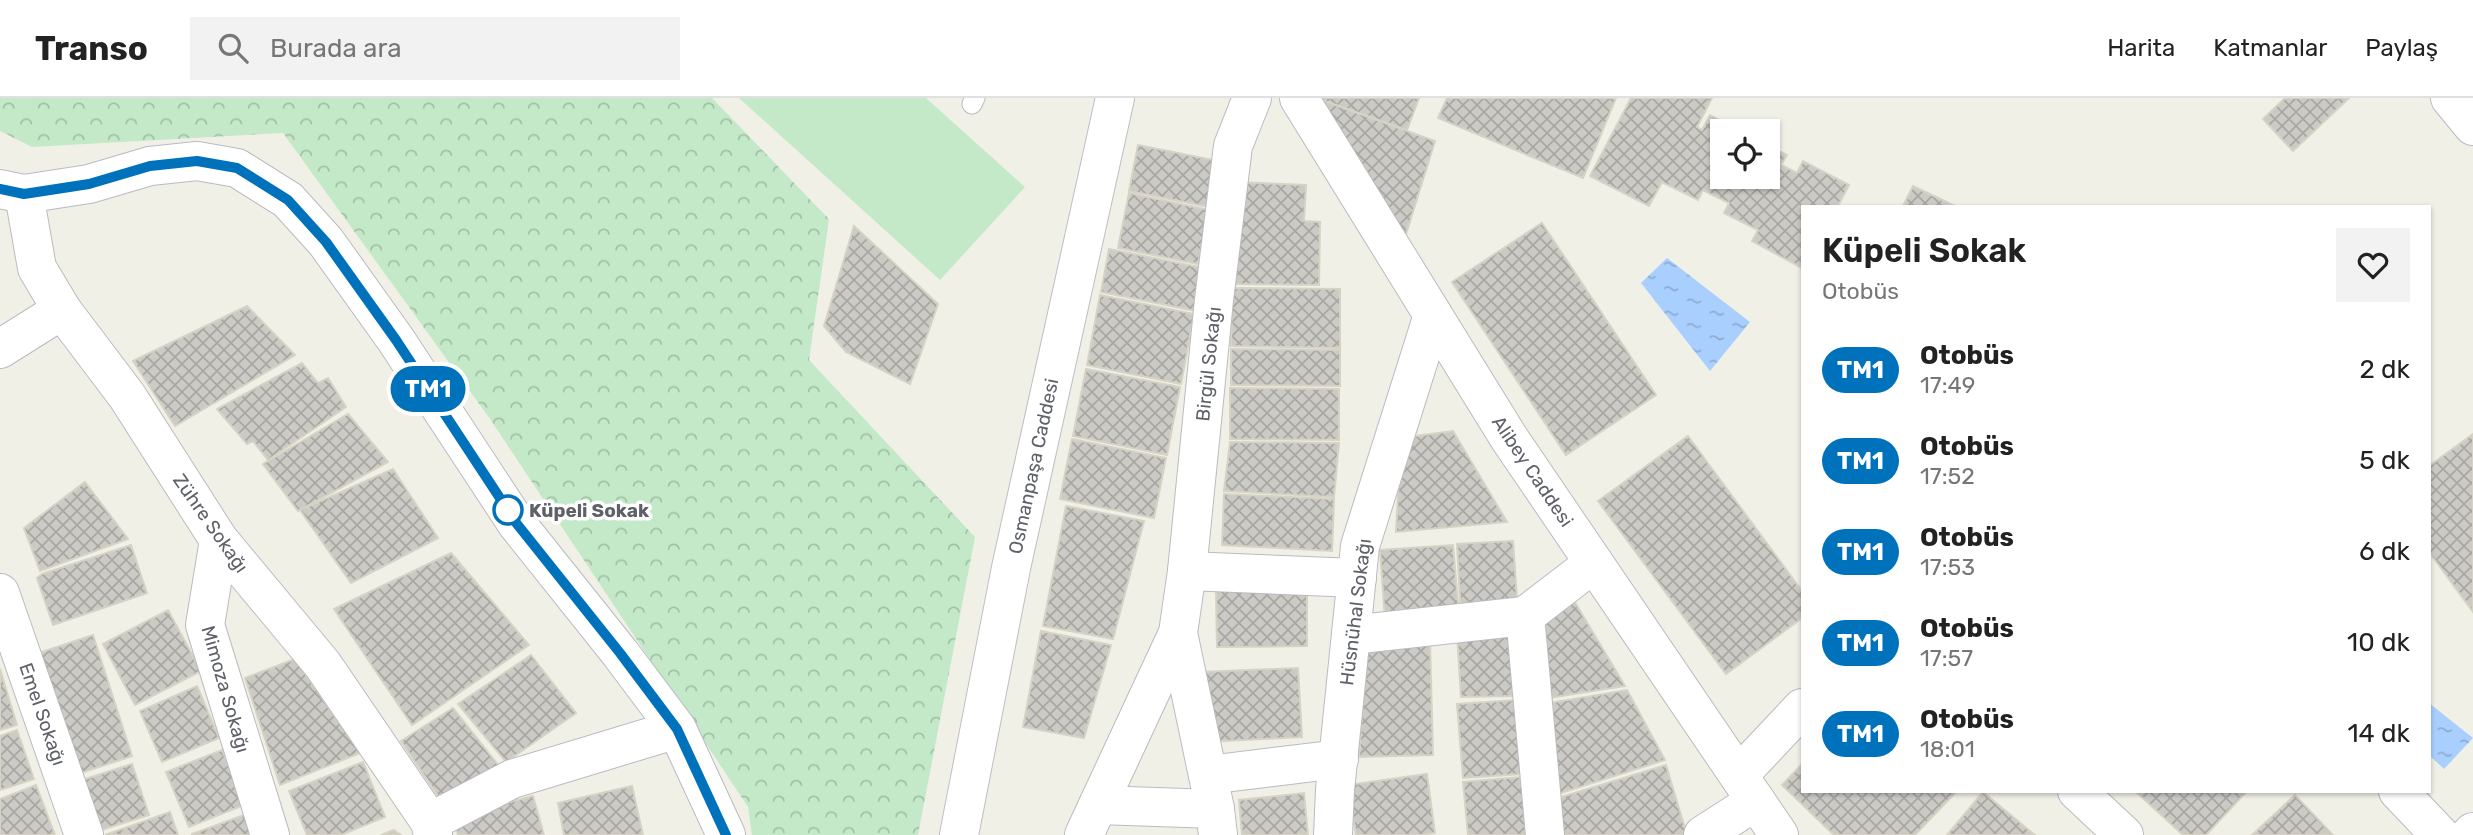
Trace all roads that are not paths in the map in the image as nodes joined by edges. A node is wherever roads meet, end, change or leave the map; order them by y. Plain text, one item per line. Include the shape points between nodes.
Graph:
1 (1252, 98) edge
2 (1299, 98) edge
3 (2450, 98) edge
4 (1115, 99) edge
5 (2473, 126) edge
6 (12, 192) edge
7 (62, 310) junction
8 (1433, 315) junction
9 (0, 349) edge
10 (219, 540) junction
11 (1594, 562) junction
12 (1187, 570) junction
13 (1357, 578) junction
14 (0, 593) edge
15 (1525, 616) junction
16 (1178, 633) junction
17 (1351, 635) junction
18 (1801, 709) edge
19 (677, 729) junction
20 (1339, 759) junction
21 (1747, 788) junction
22 (2079, 793) edge
23 (2400, 793) edge
24 (1213, 806) edge
25 (1091, 820) edge
26 (431, 828) edge
27 (719, 828) edge
28 (84, 835) edge
29 (270, 835) edge
30 (959, 835) edge
31 (1333, 835) edge
32 (1545, 835) edge
33 (1703, 835) edge
34 (1779, 835) edge
35 (2124, 835) edge
36 (2440, 835) edge

1 - 12 street, Birgül Sokağı via 1234,146
2 - 8 street, Alibey Caddesi
3 - 5 street
4 - 30 street, Osmanpaşa Caddesi via 1011,568
6 - 7 street, Zühre Sokağı via 37,268
6 - 19 street via 89,184 150,166 197,161 237,168 288,200 326,242 396,340 517,524
7 - 9 street
7 - 10 street, Zühre Sokağı via 127,396
8 - 11 street, Alibey Caddesi
8 - 13 street, Hüsnühal Sokağı via 1360,546
10 - 26 street, Zühre Sokağı via 323,665
10 - 29 street, Mimoza Sokağı via 205,625
11 - 15 street
11 - 21 street, Alibey Caddesi
12 - 13 street
12 - 16 street, Birgül Sokağı
13 - 17 street, Hüsnühal Sokağı
14 - 28 street, Emel Sokağı
15 - 17 street
15 - 32 street
16 - 24 street, Birgül Sokağı
16 - 25 street, Birgül Sokağı
17 - 20 street, Hüsnühal Sokağı
18 - 21 street
19 - 26 street via 512,779
19 - 27 street
20 - 24 street
20 - 31 street, Hüsnühal Sokağı
21 - 33 street
21 - 34 street, Alibey Caddesi
22 - 35 street
23 - 36 street
24 - 25 street

